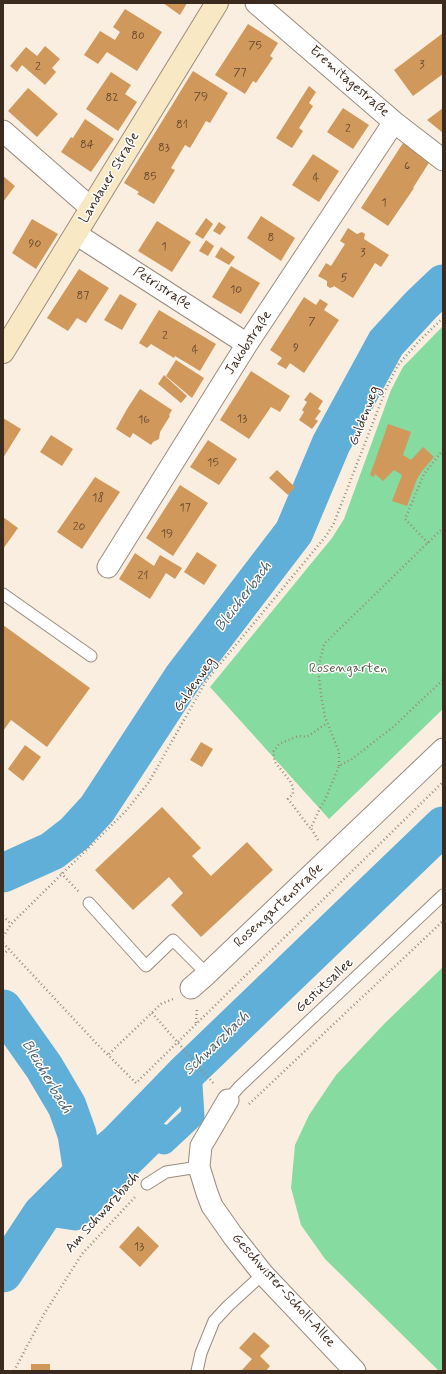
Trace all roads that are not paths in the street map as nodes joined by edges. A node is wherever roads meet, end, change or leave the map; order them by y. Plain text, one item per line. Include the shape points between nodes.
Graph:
1 (217, 3) edge
2 (256, 3) edge
3 (394, 122) junction
4 (3, 131) edge
5 (443, 160) edge
6 (91, 208) junction
7 (76, 234) junction
8 (247, 344) junction
9 (3, 352) edge
10 (108, 567) dead end
11 (3, 594) edge
12 (91, 656) dead end
13 (443, 749) edge
14 (443, 895) edge
15 (89, 903) road end
16 (199, 981) joint
17 (228, 1100) joint
18 (199, 1167) junction
19 (147, 1184) road end
20 (264, 1274) junction
21 (197, 1371) edge
22 (355, 1371) edge

1 - 6 main road, Landauer Straße
2 - 3 street, Eremitagestraße
3 - 5 street, Eremitagestraße
3 - 8 street, Jakobstraße
4 - 6 street
6 - 7 main road, Landauer Straße
7 - 8 street, Petristraße
7 - 9 main road, Landauer Straße
8 - 10 street, Jakobstraße
11 - 12 lane
13 - 16 street, Rosengartenstraße
14 - 17 lane, Gestütsallee
15 - 16 lane via 146,966 173,940
17 - 18 street, Geschwister-Scholl-Allee via 202,1143
18 - 19 lane, Am Schwarzbach via 166,1172
18 - 20 street, Geschwister-Scholl-Allee via 212,1206
20 - 21 lane via 214,1321 201,1353
20 - 22 street, Geschwister-Scholl-Allee

